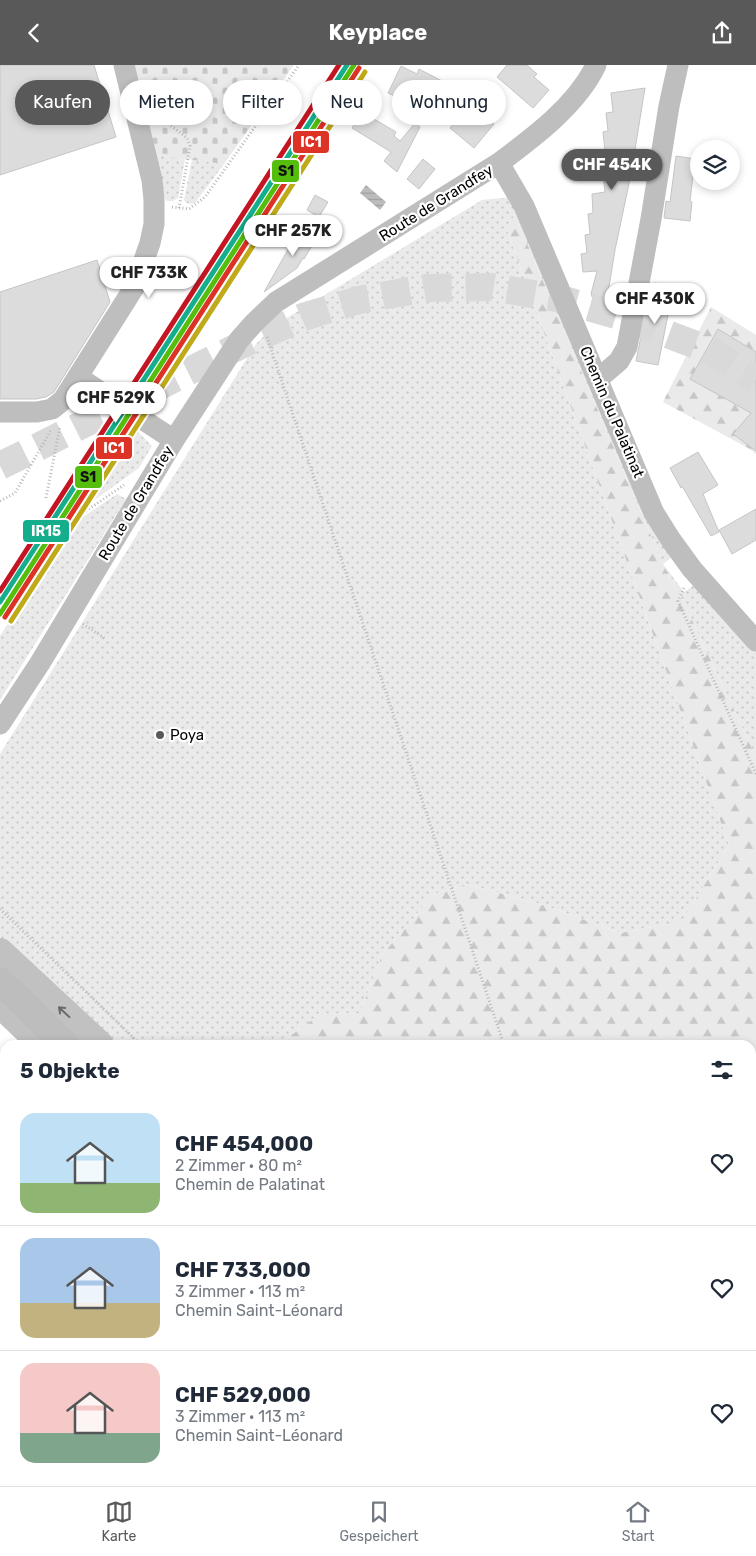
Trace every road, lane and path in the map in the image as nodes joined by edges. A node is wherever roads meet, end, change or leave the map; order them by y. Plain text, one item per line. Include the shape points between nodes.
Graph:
1 (124, 65) edge
2 (299, 65) edge
3 (596, 65) edge
4 (678, 65) edge
5 (169, 125) edge
6 (499, 163) junction
7 (154, 200) junction
8 (179, 207) junction
9 (259, 318) junction
10 (78, 377) junction
11 (598, 379) junction
12 (0, 412) edge
13 (60, 425) dead end
14 (174, 440) junction
15 (57, 442) dead end
16 (122, 486) dead end
17 (46, 498) dead end
18 (0, 501) edge
19 (80, 515) dead end
20 (692, 569) junction
21 (69, 614) junction
22 (106, 639) dead end
23 (756, 641) edge
24 (0, 723) edge
25 (756, 774) edge
26 (0, 909) edge
27 (0, 952) edge
28 (0, 981) edge
29 (0, 1004) edge
30 (38, 1040) edge
31 (61, 1040) edge
32 (95, 1040) edge
33 (136, 1040) edge
34 (502, 1040) edge

1 - 7 street
2 - 8 path via 205,197 189,209
3 - 6 street, Route de Grandfey via 578,95 526,144
4 - 11 street via 627,347 619,361
5 - 8 path via 187,139 190,146
6 - 9 street, Route de Grandfey via 276,302
6 - 11 street, Chemin du Palatinat via 524,206
7 - 8 path via 166,206
7 - 10 street via 150,243 135,286
9 - 14 street, Route de Grandfey via 239,340
9 - 34 path
10 - 12 street via 63,400 52,409
10 - 14 street
11 - 20 street, Chemin du Palatinat via 654,513
13 - 18 path via 50,431 15,493
14 - 21 street, Route de Grandfey
15 - 17 path
16 - 19 path
20 - 23 street, Chemin du Palatinat
20 - 25 path via 678,601
21 - 22 path
21 - 24 street, Route de Grandfey
26 - 33 path
32 -> 27 main road
28 - 31 main road
29 - 30 main road

